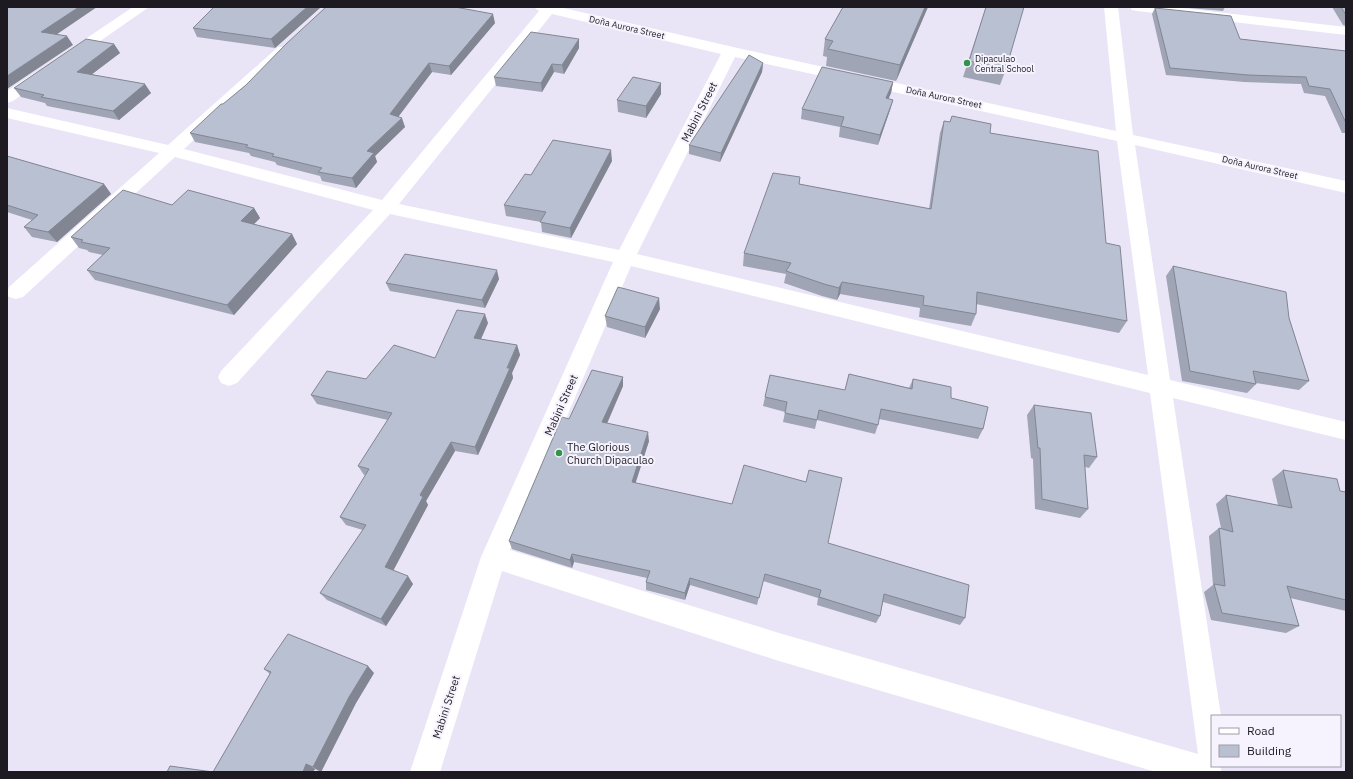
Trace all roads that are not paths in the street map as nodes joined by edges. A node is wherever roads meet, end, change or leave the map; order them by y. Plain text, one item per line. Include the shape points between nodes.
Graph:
1 (142, 7) edge
2 (1111, 7) edge
3 (1137, 7) edge
4 (545, 8) edge
5 (1346, 31) edge
6 (296, 39) edge
7 (730, 51) junction
8 (7, 98) edge
9 (7, 113) edge
10 (1125, 136) junction
11 (171, 151) junction
12 (1346, 187) edge
13 (386, 207) junction
14 (625, 258) junction
15 (16, 292) dead end
16 (229, 377) dead end
17 (1160, 388) junction
18 (1346, 431) edge
19 (494, 558) junction
20 (1211, 745) edge
21 (425, 772) edge
22 (1206, 772) edge

1 - 8 street
2 - 10 street
3 - 5 street
4 - 7 street, Doña Aurora Street
4 - 13 street
6 - 11 street
7 - 10 street, Doña Aurora Street
7 - 14 street, Mabini Street
9 - 11 street
10 - 12 street, Doña Aurora Street
10 - 17 street
11 - 13 street
11 - 15 street
13 - 14 street
13 - 16 street
14 - 17 street
14 - 19 street, Mabini Street
17 - 18 street
17 - 20 street
19 - 21 street, Mabini Street
19 - 22 street via 779,647

